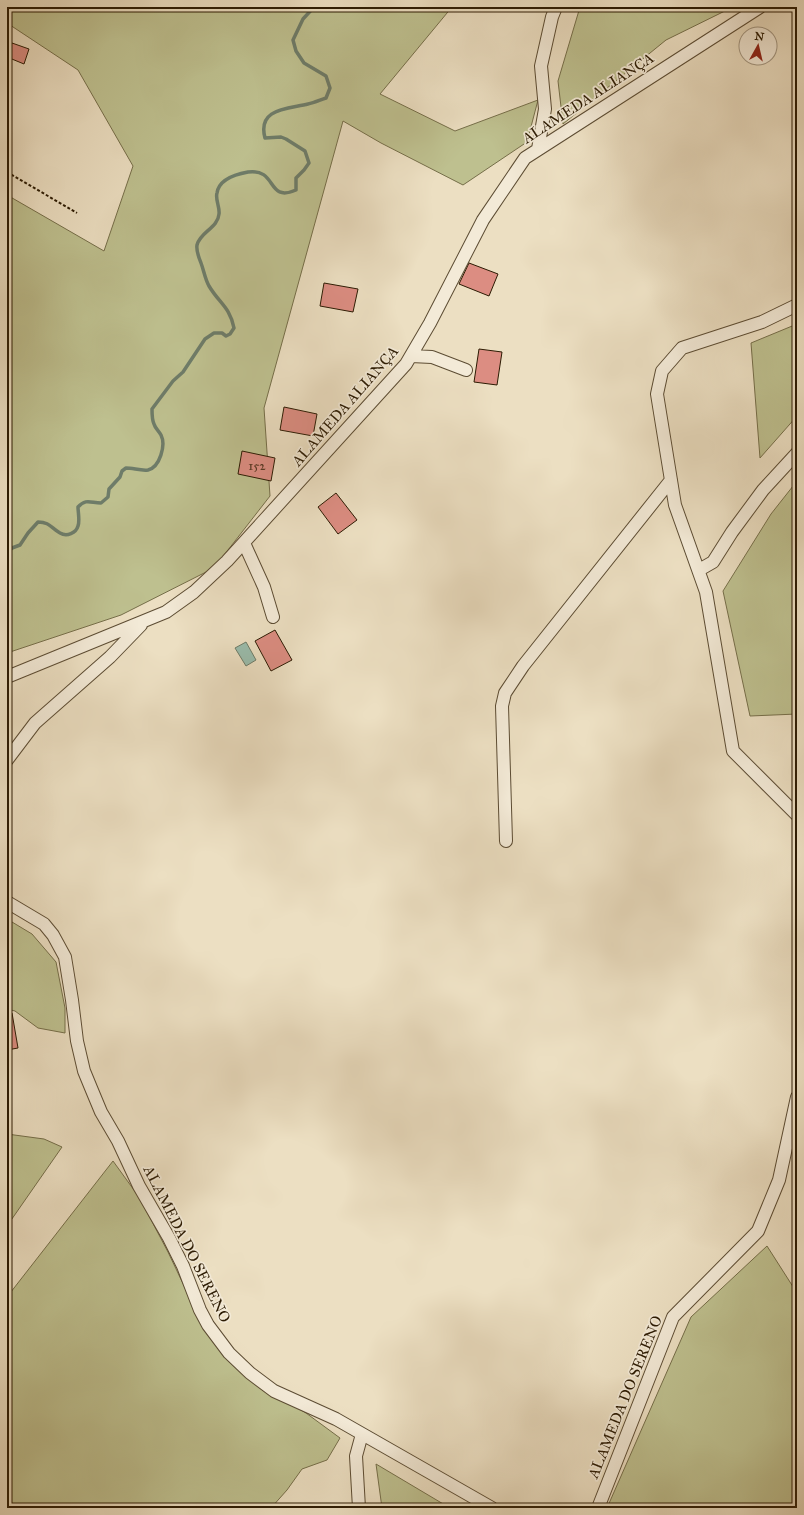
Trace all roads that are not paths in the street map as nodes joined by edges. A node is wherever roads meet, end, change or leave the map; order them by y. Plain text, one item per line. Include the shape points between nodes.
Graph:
1 (556, 7) edge
2 (760, 7) edge
3 (538, 149) junction
4 (797, 305) edge
5 (411, 356) junction
6 (466, 370) dead end
7 (797, 453) edge
8 (671, 480) junction
9 (244, 543) junction
10 (699, 570) junction
11 (273, 617) dead end
12 (145, 621) junction
13 (7, 677) edge
14 (7, 760) edge
15 (797, 815) edge
16 (506, 841) dead end
17 (7, 902) edge
18 (797, 1097) edge
19 (362, 1434) junction
20 (359, 1508) edge
21 (492, 1508) edge
22 (598, 1508) edge

1 - 3 street via 542,66 545,109
2 - 3 street, ALAMEDA ALIANÇA
3 - 5 street, ALAMEDA ALIANÇA via 525,158 490,209
4 - 8 street via 762,322 682,348 662,371 657,394
5 - 6 street via 432,357
5 - 9 street, ALAMEDA ALIANÇA
7 - 10 street via 763,490 712,562
8 - 10 street via 675,504
8 - 16 street via 523,666 505,693 502,706
9 - 11 street via 264,588
9 - 12 street, ALAMEDA ALIANÇA via 189,596 166,612
10 - 15 street via 706,592 733,751
12 - 13 street, ALAMEDA ALIANÇA
12 - 14 street via 110,657 35,723
17 - 19 street, ALAMEDA DO SERENO via 44,924 64,957 84,1071 101,1112 173,1245 208,1325 229,1353 274,1391
18 - 22 street, ALAMEDA DO SERENO via 779,1180 758,1231 673,1317
19 - 20 street via 356,1456
19 - 21 street, ALAMEDA DO SERENO

